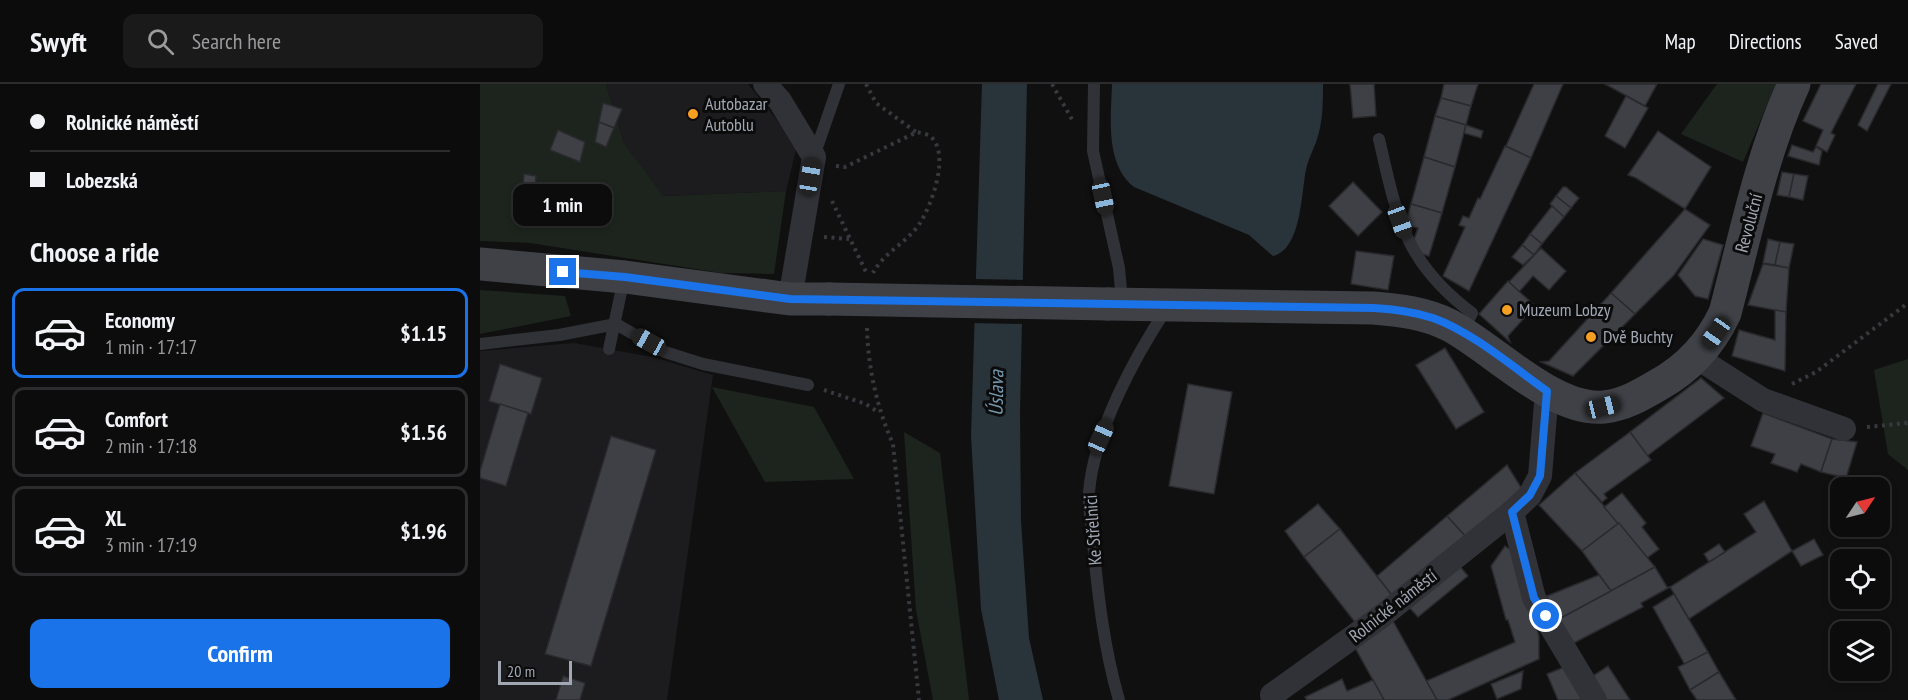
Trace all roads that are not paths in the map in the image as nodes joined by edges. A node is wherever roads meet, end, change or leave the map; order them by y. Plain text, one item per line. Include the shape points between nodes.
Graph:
1 (765, 84) edge
2 (839, 84) edge
3 (1094, 84) edge
4 (1794, 84) edge
5 (1379, 139) dead end
6 (814, 157) junction
7 (480, 264) edge
8 (625, 277) junction
9 (790, 299) junction
10 (1115, 304) junction
11 (1169, 304) junction
12 (616, 324) junction
13 (1462, 332) junction
14 (480, 344) edge
15 (609, 349) dead end
16 (1696, 357) junction
17 (808, 385) road end
18 (1547, 391) junction
19 (1844, 429) road end
20 (1512, 512) junction
21 (1270, 698) edge
22 (1119, 700) edge
23 (1596, 700) edge

1 - 6 street
2 - 6 lane
3 - 10 lane via 1093,151 1119,268
4 - 16 street, Revoluční via 1767,158 1725,314 1716,333
5 - 13 lane via 1395,207 1418,260 1472,313
6 - 9 street
7 - 8 street
8 - 9 street
8 - 12 lane
9 - 10 street, bridge
10 - 11 street
11 - 13 street via 1389,309 1432,318
11 - 22 lane, Ke Střelnici via 1140,349 1101,437 1089,492 1098,587
12 - 14 lane
12 - 15 lane
12 - 17 lane via 674,355
13 - 18 street
16 - 18 street via 1635,399 1603,407 1581,404
16 - 19 street via 1763,400
18 - 20 street, Rolnické náměstí via 1540,476 1530,495
20 - 21 street, Rolnické náměstí via 1382,616
20 - 23 street via 1534,598

